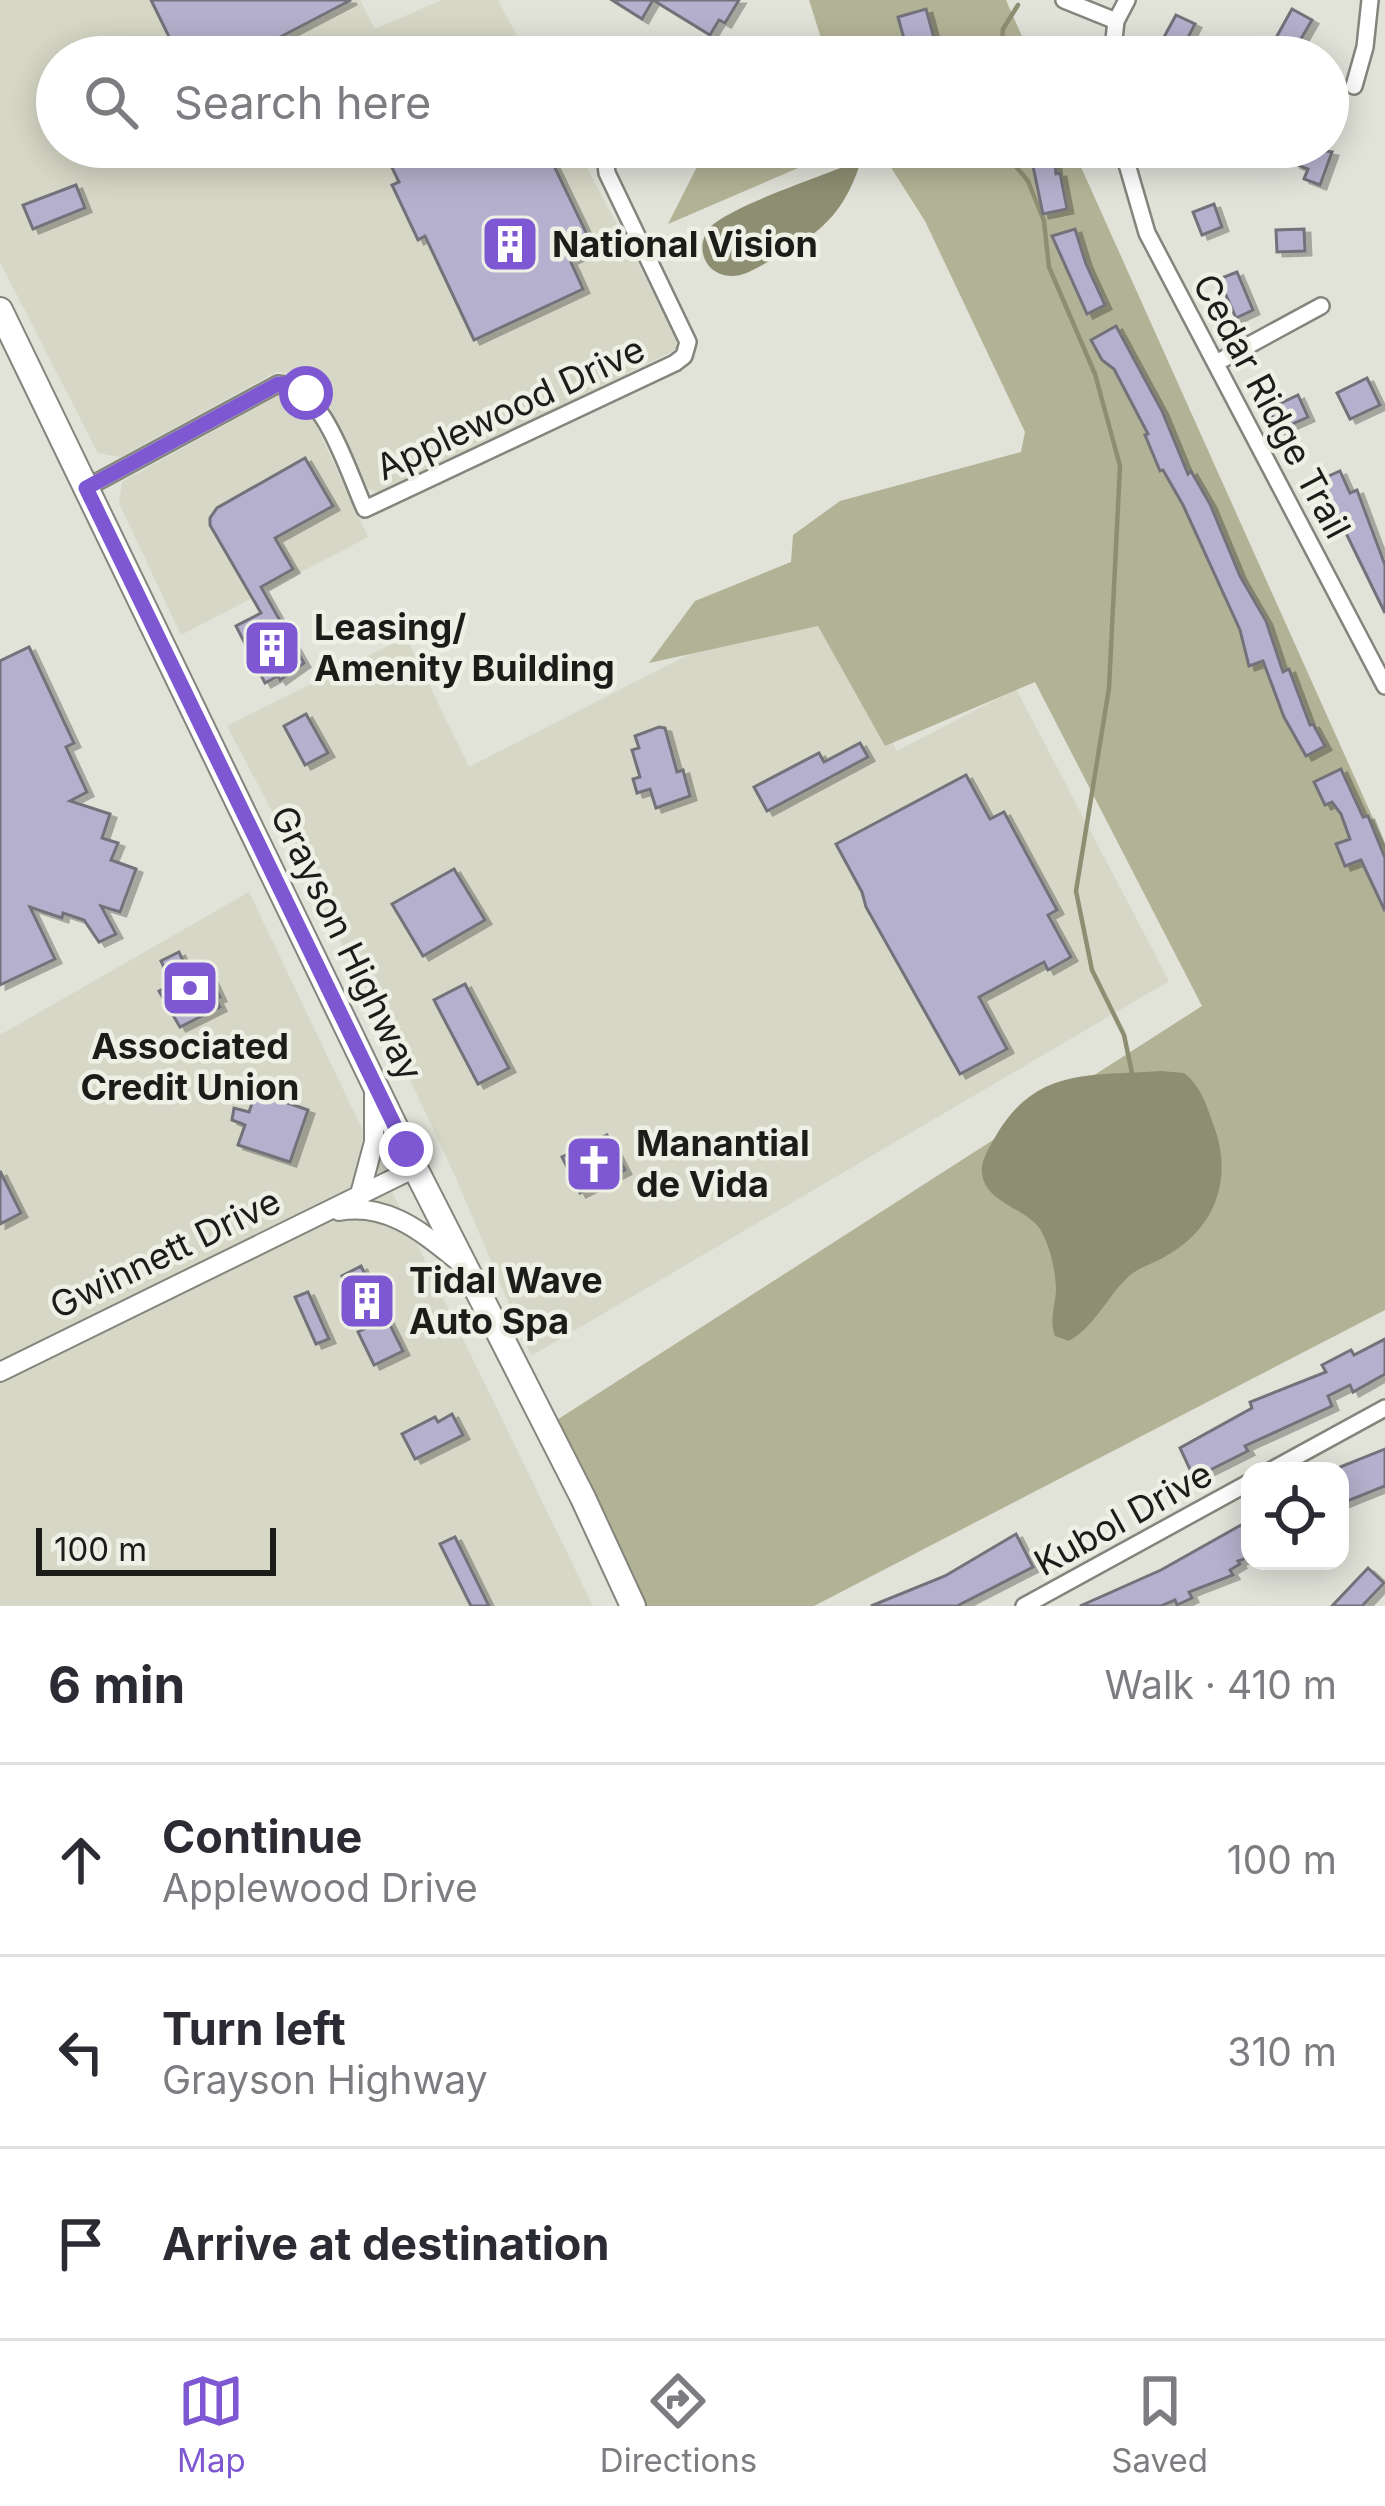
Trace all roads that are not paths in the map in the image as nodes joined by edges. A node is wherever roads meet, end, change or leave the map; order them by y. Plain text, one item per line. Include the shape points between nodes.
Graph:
1 (1064, 0) edge
2 (1127, 0) edge
3 (1370, 0) edge
4 (1117, 21) junction
5 (1115, 36) edge
6 (1354, 86) dead end
7 (606, 168) edge
8 (1128, 168) edge
9 (1321, 306) dead end
10 (0, 310) edge
11 (1216, 363) junction
12 (86, 488) junction
13 (1385, 686) edge
14 (374, 1080) junction
15 (416, 1168) junction
16 (360, 1194) junction
17 (316, 1215) junction
18 (463, 1265) junction
19 (0, 1372) edge
20 (1385, 1408) edge
21 (1286, 1462) edge
22 (1241, 1487) edge
23 (633, 1606) edge
24 (1024, 1606) edge

1 - 4 street
2 - 4 street
3 - 6 street
4 - 5 street
7 - 12 street, Applewood Drive via 688,342 676,363 365,509 316,403 287,384
8 - 11 street, Cedar Ridge Trail via 1148,233
9 - 11 street
10 - 12 main road, Grayson Highway
11 - 13 street, Cedar Ridge Trail
12 - 14 main road, Grayson Highway
14 - 15 main road, Grayson Highway
14 - 16 street via 374,1142
15 - 16 street, Gwinnett Drive
15 - 18 main road, Grayson Highway
16 - 17 street, Gwinnett Drive
17 - 18 street via 363,1207 386,1213
17 - 19 street, Gwinnett Drive
18 - 23 main road, Grayson Highway
20 - 21 street, Kubol Drive
22 - 24 street, Kubol Drive

